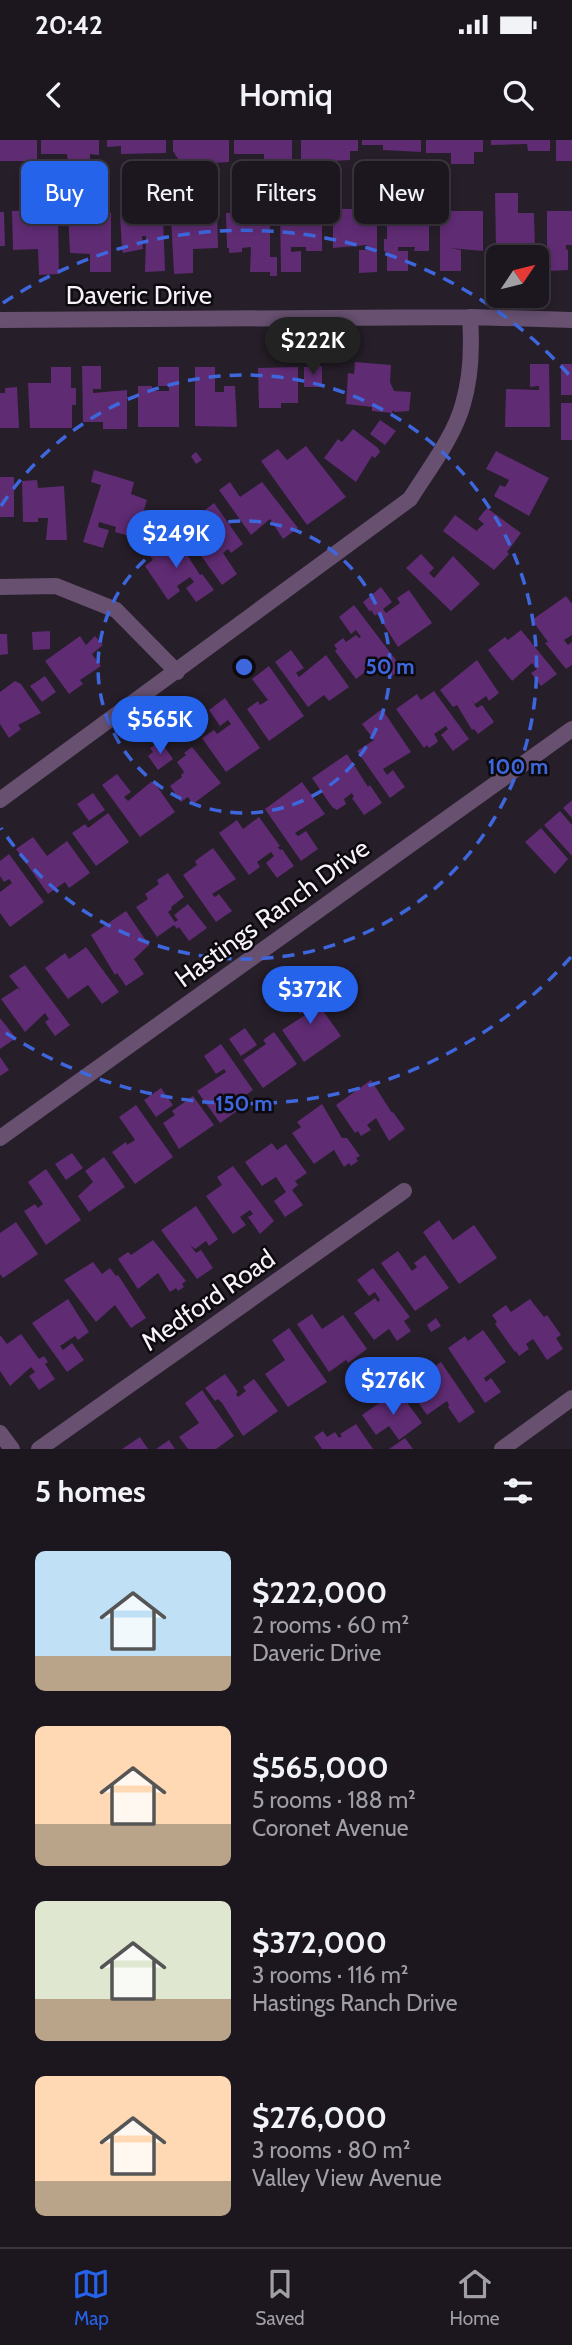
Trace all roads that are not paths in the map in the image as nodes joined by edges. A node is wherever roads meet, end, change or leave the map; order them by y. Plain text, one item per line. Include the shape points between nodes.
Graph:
1 (470, 317) junction
2 (0, 320) edge
3 (572, 320) edge
4 (0, 587) edge
5 (177, 672) junction
6 (572, 729) edge
7 (0, 800) edge
8 (0, 1138) edge
9 (404, 1191) dead end
10 (572, 1398) edge
11 (0, 1433) edge
12 (12, 1449) edge
13 (39, 1449) edge
14 (502, 1449) edge

1 - 2 street, Daveric Drive
1 - 3 street, Daveric Drive
1 - 5 street via 463,405 410,499
4 - 5 street via 56,586 116,610
5 - 7 street
6 - 8 street, Hastings Ranch Drive
9 - 13 street, Medford Road
10 - 14 street
11 - 12 street

